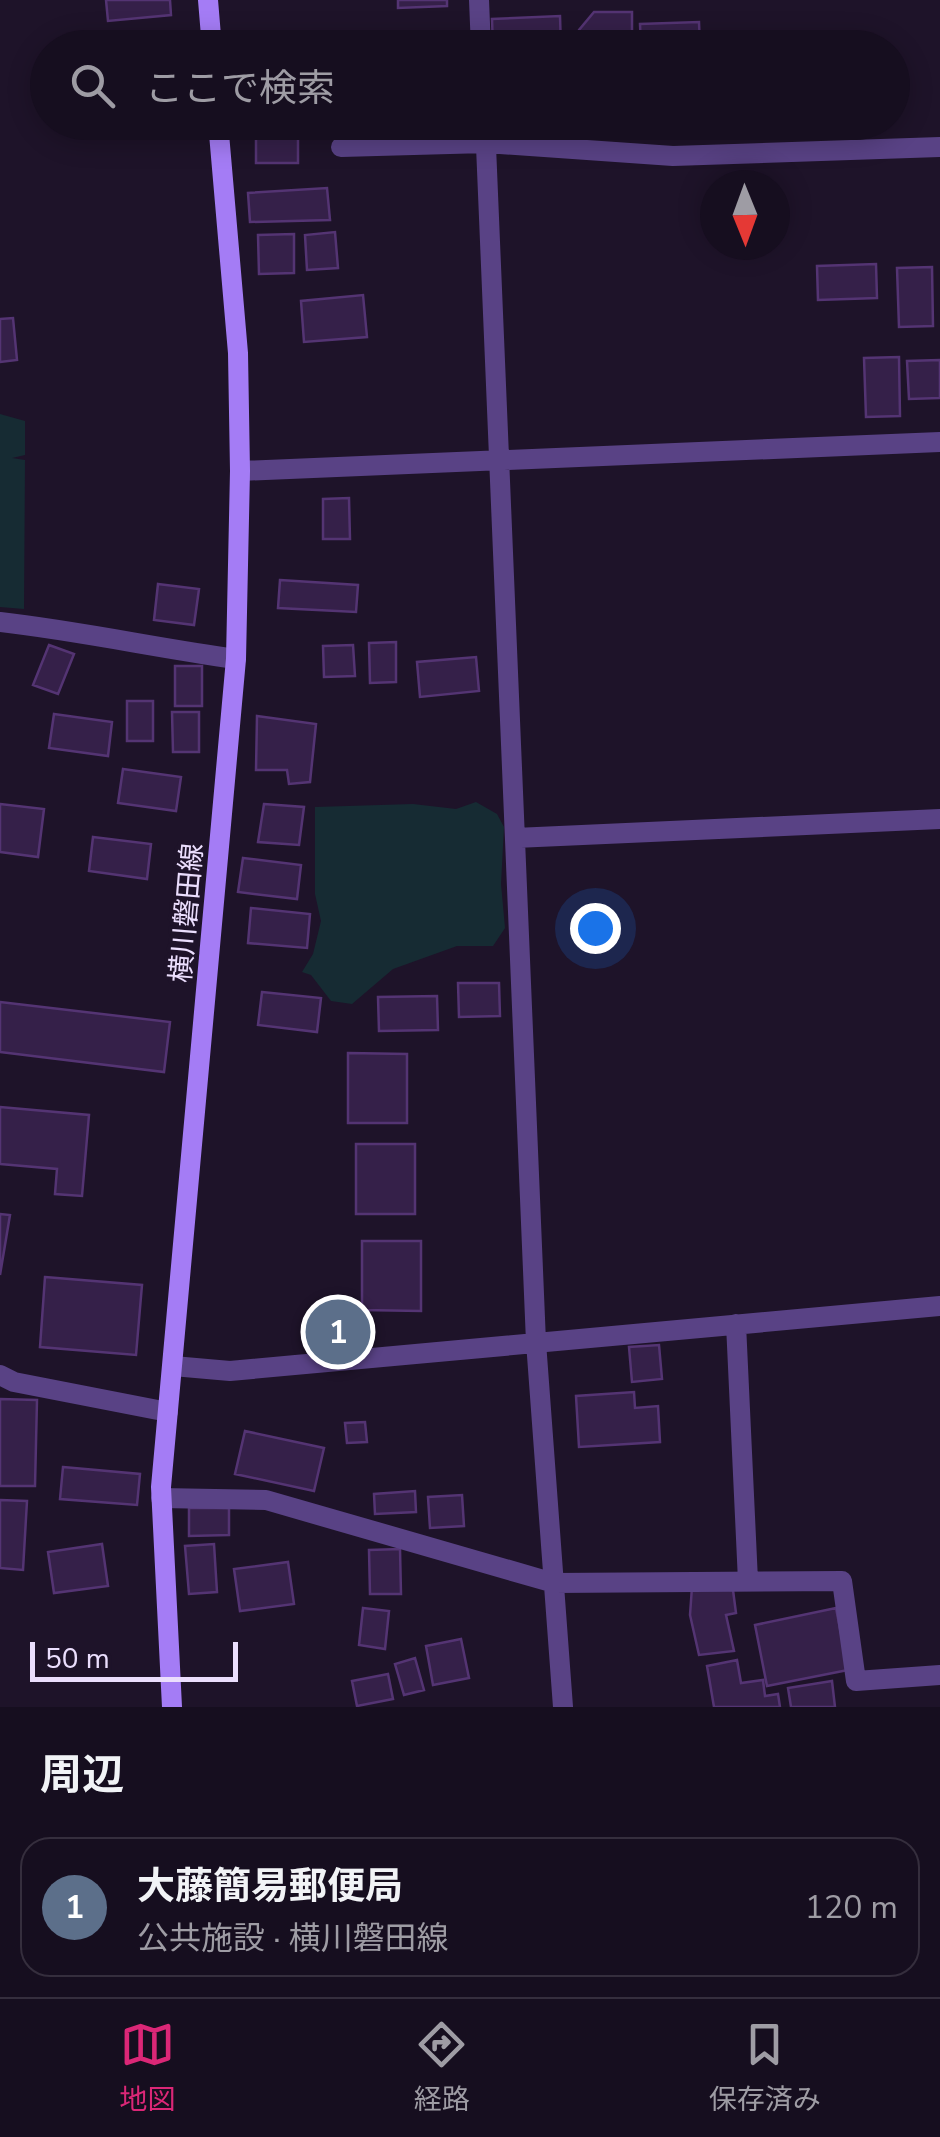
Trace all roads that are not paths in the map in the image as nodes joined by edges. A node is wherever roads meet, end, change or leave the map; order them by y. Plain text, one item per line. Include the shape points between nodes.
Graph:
1 (208, 0) edge
2 (479, 0) edge
3 (210, 30) edge
4 (480, 30) edge
5 (220, 140) edge
6 (408, 140) edge
7 (485, 140) edge
8 (547, 140) edge
9 (940, 146) edge
10 (341, 147) dead end
11 (940, 442) edge
12 (498, 458) junction
13 (240, 471) junction
14 (0, 622) edge
15 (236, 659) junction
16 (940, 819) edge
17 (515, 838) junction
18 (940, 1306) edge
19 (736, 1324) junction
20 (536, 1342) junction
21 (173, 1366) junction
22 (0, 1375) edge
23 (168, 1412) junction
24 (161, 1498) junction
25 (554, 1582) junction
26 (748, 1582) junction
27 (940, 1675) edge
28 (172, 1707) edge
29 (563, 1707) edge

1 - 3 main road
2 - 4 street
5 - 13 main road, 横川磐田線 via 238,353
6 - 10 street
7 - 12 street
8 - 9 street via 672,156
11 - 12 street
12 - 13 street
12 - 17 street
13 - 15 main road, 横川磐田線
14 - 15 street
15 - 21 main road, 横川磐田線
16 - 17 street
17 - 20 street
18 - 19 street
19 - 20 street
19 - 26 street
20 - 21 street via 230,1371
20 - 25 street
21 - 23 main road, 横川磐田線
22 - 23 street
23 - 24 main road, 横川磐田線
24 - 25 street via 266,1500
24 - 28 main road, 横川磐田線
25 - 26 street
25 - 29 street
26 - 27 street via 842,1581 856,1682

